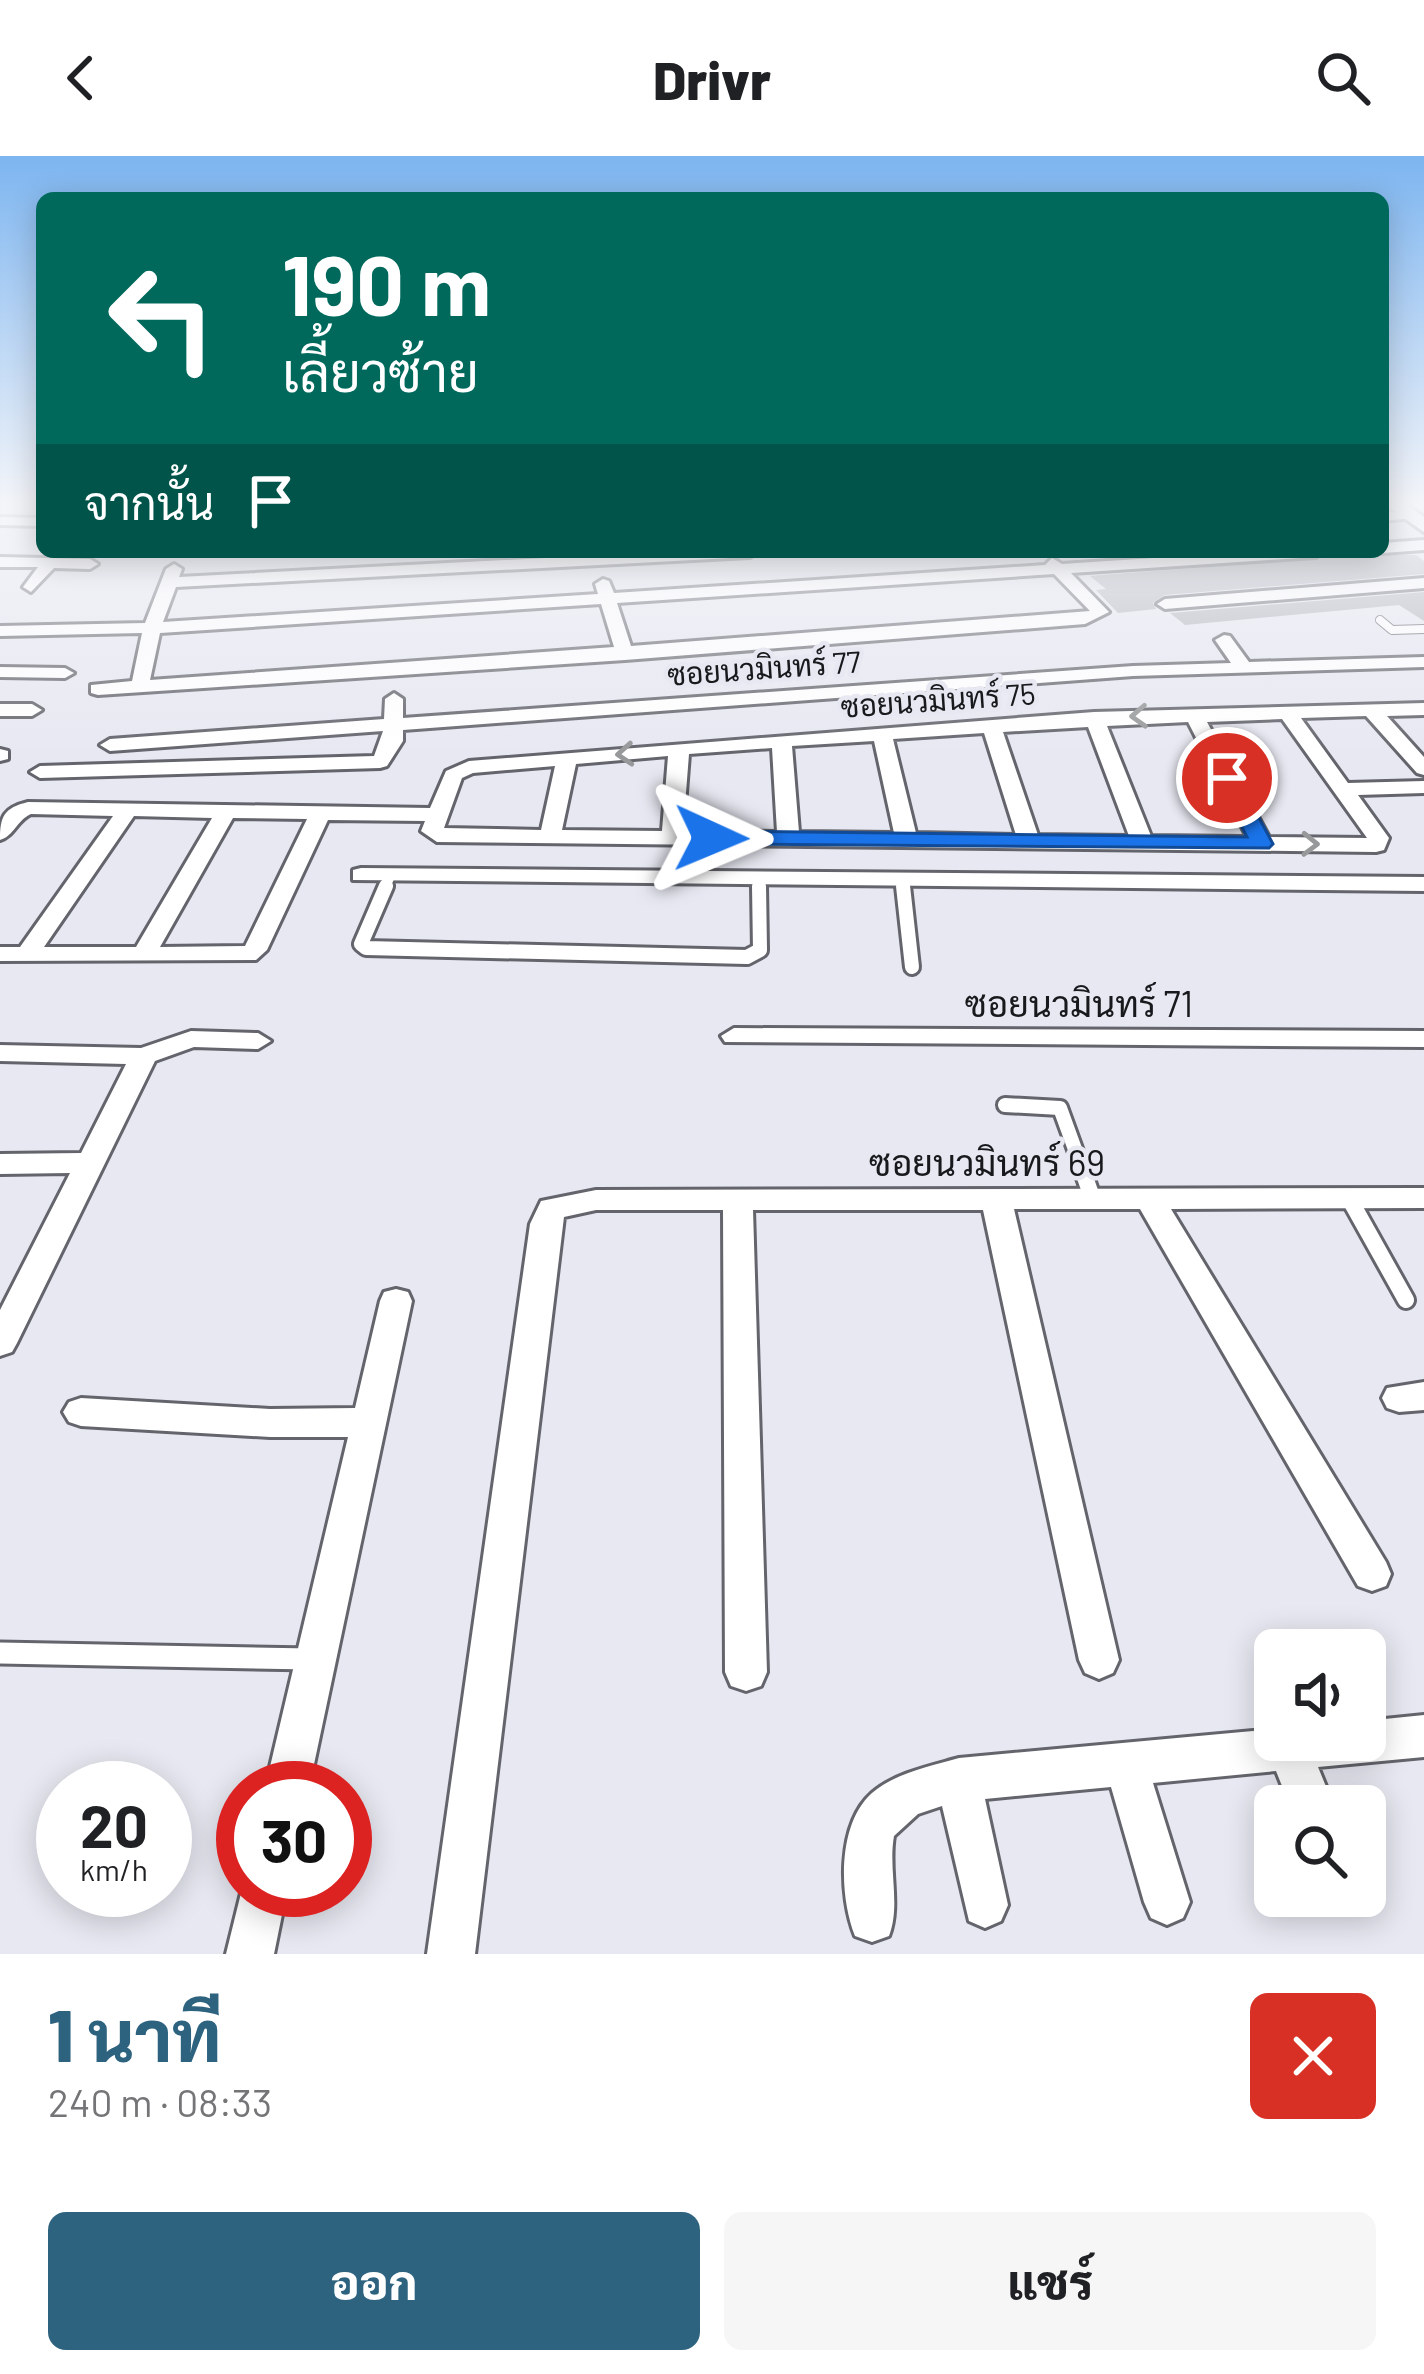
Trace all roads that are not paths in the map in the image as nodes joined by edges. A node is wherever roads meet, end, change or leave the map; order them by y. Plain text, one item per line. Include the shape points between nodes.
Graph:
1 (168, 587) edge
2 (605, 587) edge
3 (766, 587) edge
4 (1078, 587) edge
5 (1376, 587) edge
6 (610, 597) junction
7 (1165, 604) dead end
8 (1380, 620) dead end
9 (152, 628) junction
10 (1424, 629) edge
11 (0, 631) edge
12 (1317, 638) dead end
13 (1224, 640) dead end
14 (625, 655) junction
15 (1424, 662) edge
16 (1340, 664) junction
17 (1244, 668) junction
18 (0, 672) edge
19 (65, 673) dead end
20 (140, 685) junction
21 (98, 688) dead end
22 (394, 699) dead end
23 (1424, 709) edge
24 (0, 710) edge
25 (32, 710) dead end
26 (1371, 710) junction
27 (1286, 711) junction
28 (1193, 713) junction
29 (1094, 718) junction
30 (396, 724) junction
31 (991, 724) junction
32 (882, 734) junction
33 (782, 741) junction
34 (110, 745) dead end
35 (679, 750) junction
36 (567, 758) junction
37 (1424, 769) edge
38 (40, 772) dead end
39 (1424, 787) edge
40 (1346, 790) junction
41 (127, 811) junction
42 (226, 812) junction
43 (320, 814) junction
44 (435, 815) junction
45 (0, 832) edge
46 (550, 836) junction
47 (672, 837) junction
48 (788, 838) junction
49 (907, 840) junction
50 (1029, 841) junction
51 (1142, 842) junction
52 (1262, 844) junction
53 (361, 875) dead end
54 (390, 875) junction
55 (760, 878) junction
56 (902, 880) junction
57 (1424, 884) edge
58 (0, 954) edge
59 (28, 954) junction
60 (143, 956) junction
61 (912, 967) dead end
62 (734, 1036) dead end
63 (1424, 1039) edge
64 (258, 1041) dead end
65 (0, 1053) edge
66 (144, 1057) junction
67 (1005, 1105) dead end
68 (92, 1163) junction
69 (0, 1164) edge
70 (1149, 1198) junction
71 (1348, 1198) junction
72 (1424, 1198) edge
73 (1094, 1200) junction
74 (738, 1201) junction
75 (998, 1202) junction
76 (1406, 1300) dead end
77 (396, 1301) dead end
78 (0, 1343) edge
79 (81, 1412) dead end
80 (369, 1422) junction
81 (1372, 1574) dead end
82 (0, 1653) edge
83 (316, 1659) junction
84 (1100, 1660) dead end
85 (746, 1672) dead end
86 (1424, 1736) edge
87 (1386, 1740) edge
88 (1254, 1752) edge
89 (293, 1761) edge
90 (1126, 1764) junction
91 (959, 1780) junction
92 (1167, 1902) dead end
93 (985, 1905) dead end
94 (258, 1917) edge
95 (872, 1919) dead end
96 (250, 1954) edge
97 (451, 1954) edge

1 - 9 street
2 - 6 street
3 - 6 street
4 - 14 street via 1101,612
5 - 7 street
6 - 9 street
6 - 14 street
8 - 10 lane via 1392,630
9 - 11 street
9 - 20 street
12 - 16 street
13 - 17 street
14 - 20 street
15 - 16 street, ซอยนวมินทร์ 77
16 - 17 street, ซอยนวมินทร์ 77
17 - 30 street, ซอยนวมินทร์ 77
18 - 19 street
20 - 21 street
22 - 30 street
23 - 26 street, ซอยนวมินทร์ 75
24 - 25 street
26 - 27 street, ซอยนวมินทร์ 75
26 - 37 street
27 - 28 street, ซอยนวมินทร์ 75
27 - 40 street
28 -> 29 street, ซอยนวมินทร์ 75
28 - 52 street
29 - 31 street, ซอยนวมินทร์ 75
29 - 51 street
30 - 34 street, ซอยนวมินทร์ 77
30 - 38 street via 380,762
31 - 32 street, ซอยนวมินทร์ 75
31 - 50 street
32 - 33 street, ซอยนวมินทร์ 75
32 - 49 street
33 - 35 street, ซอยนวมินทร์ 75
33 - 48 street
35 -> 36 street, ซอยนวมินทร์ 75
35 - 47 street
36 - 44 street, ซอยนวมินทร์ 75 via 459,771
36 - 46 street
39 - 40 street
52 -> 40 street via 1376,845
41 - 42 street
41 - 45 street via 28,808
41 - 59 street
42 - 43 street
42 - 60 street
43 - 44 street
43 - 60 street via 255,950 237,958
44 - 46 street via 437,835
46 - 47 street
47 - 48 street
48 - 49 street
49 - 50 street
50 - 51 street
51 - 52 street
53 - 54 street
54 - 55 street
54 - 55 lane via 366,948 747,956 760,950
55 - 56 street
56 - 57 street
56 - 61 lane
58 - 59 street
59 - 60 street
62 - 63 street, ซอยนวมินทร์ 71
64 - 66 street via 191,1039
65 - 66 street
66 - 68 street
67 - 73 lane via 1060,1108
68 - 69 street
68 - 78 street
70 - 71 street, ซอยนวมินทร์ 69
70 - 73 street, ซอยนวมินทร์ 69
70 - 81 street
71 - 72 street, ซอยนวมินทร์ 69
71 - 76 lane
73 - 75 street, ซอยนวมินทร์ 69
74 - 75 street, ซอยนวมินทร์ 69
74 - 85 street
74 - 97 street, ซอยนวมินทร์ 69 via 596,1200 552,1209 544,1224
75 - 84 street
77 - 80 street
79 - 80 street
80 - 83 street
82 - 83 lane
83 - 89 street
86 - 87 street
88 - 90 street
90 - 91 street
90 - 92 street
91 - 93 street
91 - 95 street via 910,1791 880,1816 865,1849
94 - 96 street

